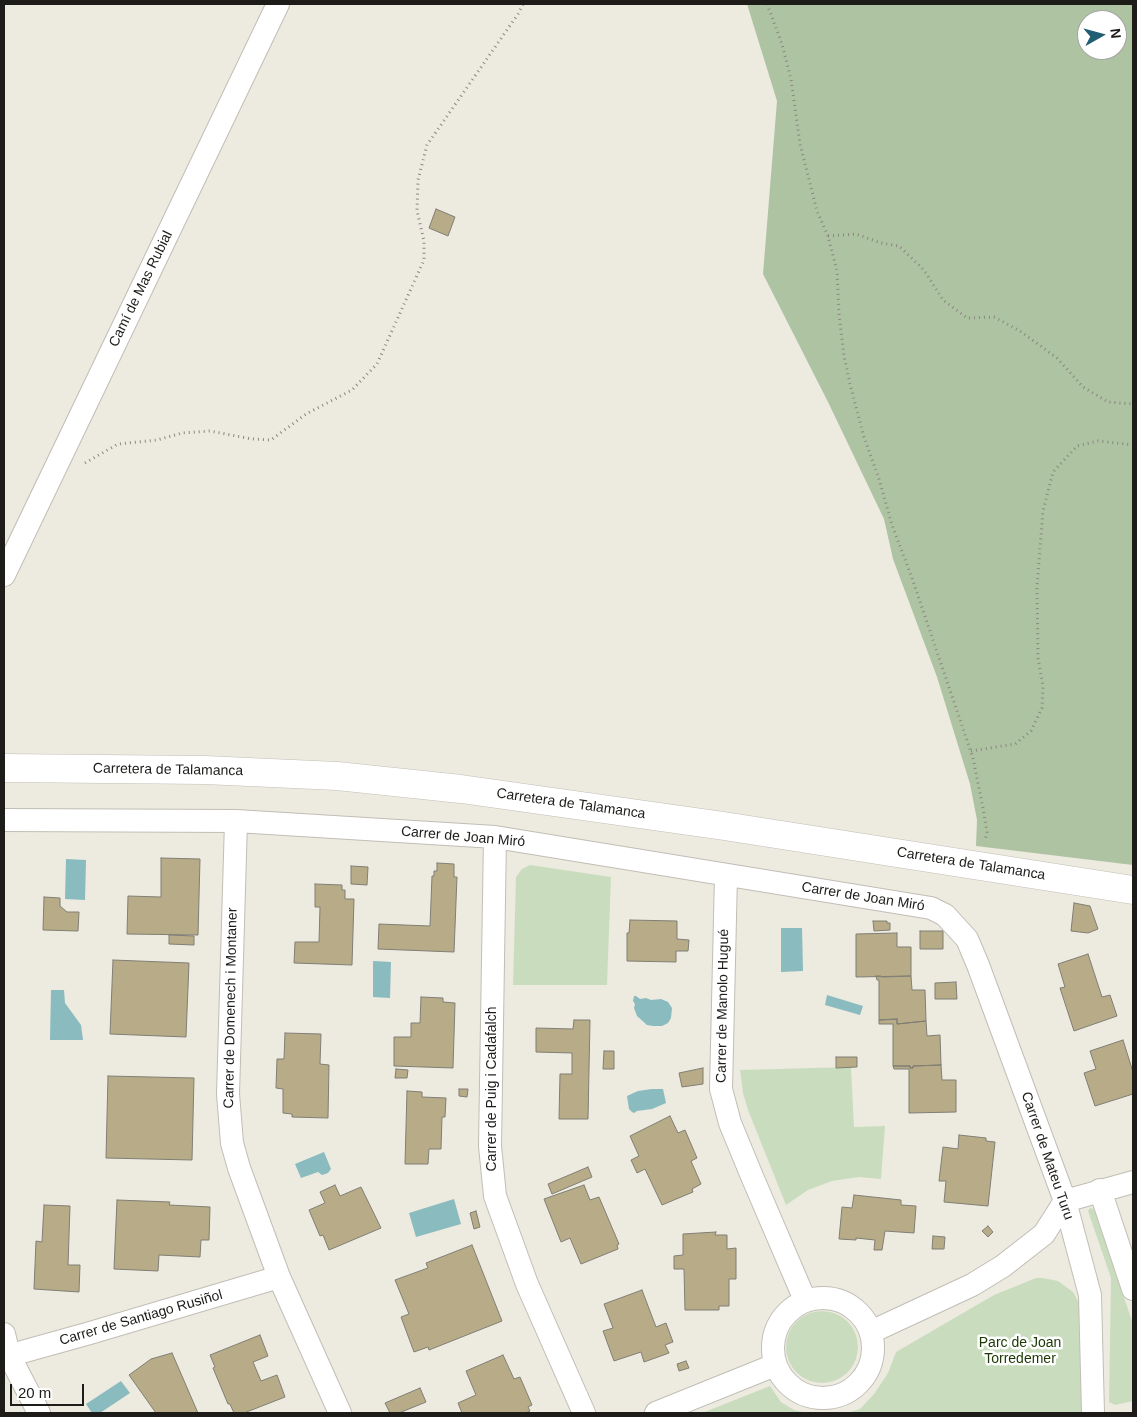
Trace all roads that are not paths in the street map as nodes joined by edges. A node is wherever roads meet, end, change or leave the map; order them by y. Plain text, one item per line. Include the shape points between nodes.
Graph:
1 (278, 4) edge
2 (4, 576) edge
3 (4, 768) edge
4 (4, 820) edge
5 (236, 821) junction
6 (4, 826) edge
7 (495, 837) junction
8 (726, 875) junction
9 (1133, 890) edge
10 (945, 915) joint
11 (1133, 1182) edge
12 (1100, 1190) junction
13 (1065, 1200) junction
14 (279, 1277) junction
15 (1133, 1289) edge
16 (805, 1300) junction
17 (871, 1332) junction
18 (5, 1349) edge
19 (775, 1365) junction
20 (40, 1413) edge
21 (340, 1413) edge
22 (584, 1413) edge
23 (656, 1413) edge
24 (1093, 1413) edge

1 - 2 street, Camí de Mas Rubial
3 - 9 street, Carretera de Talamanca via 205,770 337,776 461,789 715,824
4 - 5 street, Carrer de Joan Miró
4 - 6 street
5 - 7 street, Carrer de Joan Miró
5 - 14 street, Carrer de Domenech i Montaner via 229,1118 239,1168
7 - 8 street, Carrer de Joan Miró
7 - 22 street, Carrer de Puig i Cadafalch via 490,1146 495,1196 527,1284
8 - 10 street, Carrer de Joan Miró via 931,908
8 - 16 street, Carrer de Manolo Hugué via 721,1089 737,1140
10 - 13 street, Carrer de Mateu Turu via 968,939
11 - 12 street
12 - 13 street
12 - 15 street
13 - 17 street via 1044,1234 1003,1266 972,1285
13 - 24 street, Carrer de Mateu Turu via 1090,1294
14 - 18 street, Carrer de Santiago Rusiñol via 90,1333
14 - 21 street, Carrer de Domenech i Montaner
16 - 17 street via 823,1297 841,1300 856,1309
16 - 19 street via 782,1318 773,1336
17 - 19 street via 874,1350 860,1383 829,1399 811,1398 796,1391 782,1379
18 - 20 street
19 - 23 street

